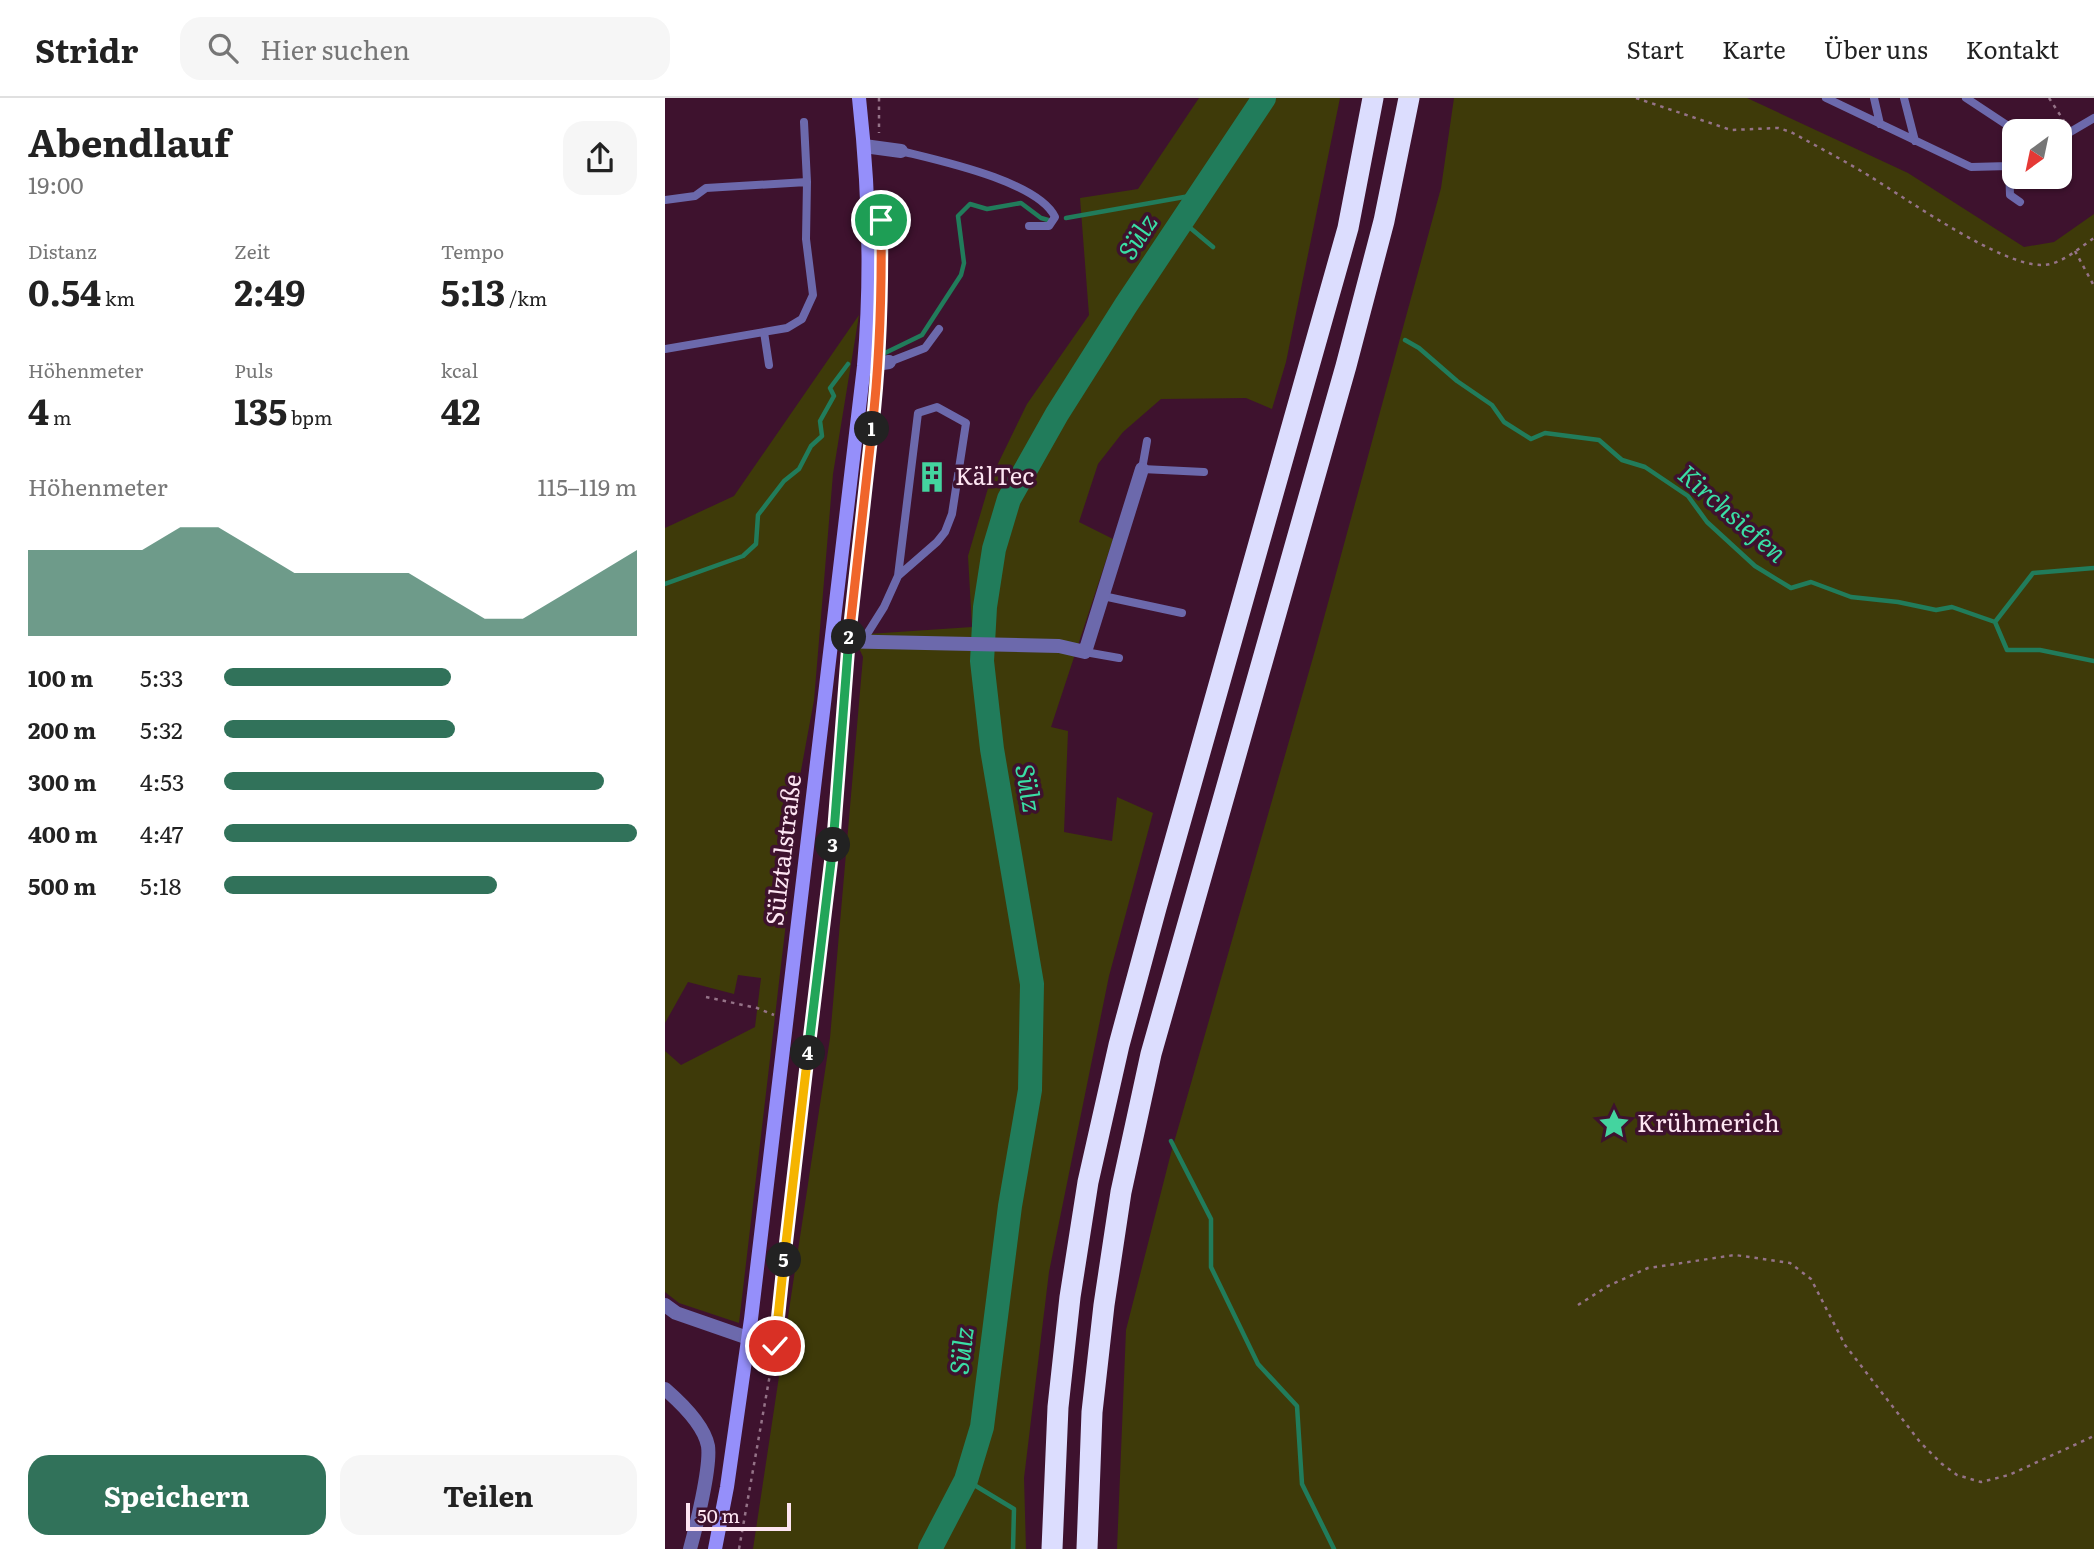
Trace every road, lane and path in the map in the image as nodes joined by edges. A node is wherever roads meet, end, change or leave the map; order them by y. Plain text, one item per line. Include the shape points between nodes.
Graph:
1 (859, 98) edge
2 (879, 98) edge
3 (1373, 98) edge
4 (1409, 98) edge
5 (1636, 98) edge
6 (1826, 98) edge
7 (1845, 98) edge
8 (1874, 98) edge
9 (1904, 98) edge
10 (1966, 98) edge
11 (2049, 98) edge
12 (1847, 109) junction
13 (2094, 118) edge
14 (2063, 119) edge
15 (804, 122) dead end
16 (2002, 122) edge
17 (1880, 124) junction
18 (2072, 130) edge
19 (1915, 141) junction
20 (864, 146) junction
21 (879, 147) junction
22 (901, 151) joint
23 (2002, 165) edge
24 (807, 182) junction
25 (2010, 189) edge
26 (665, 200) edge
27 (2020, 202) dead end
28 (1029, 226) dead end
29 (2094, 238) edge
30 (2075, 251) junction
31 (2094, 286) edge
32 (939, 329) dead end
33 (764, 332) junction
34 (665, 349) edge
35 (889, 362) joint
36 (769, 365) dead end
37 (864, 366) junction
38 (1147, 441) dead end
39 (870, 448) dead end
40 (1142, 470) junction
41 (1204, 472) dead end
42 (898, 576) junction
43 (1103, 596) junction
44 (1182, 613) dead end
45 (832, 641) junction
46 (855, 642) junction
47 (1085, 652) junction
48 (1119, 659) dead end
49 (706, 997) dead end
50 (787, 1020) junction
51 (665, 1305) edge
52 (1578, 1305) dead end
53 (748, 1338) junction
54 (665, 1389) edge
55 (2094, 1436) edge
56 (690, 1549) edge
57 (715, 1549) edge
58 (739, 1549) edge
59 (1052, 1549) edge
60 (1087, 1549) edge

1 - 20 main road, Sülztalstraße
2 - 21 path
3 - 59 highway via 1348,228 1156,908 1088,1182 1058,1407
4 - 60 highway via 1384,221 1346,366 1148,1067 1121,1192 1104,1305 1092,1412
5 - 30 path via 1731,130 1778,128 1791,132 2015,261 2045,265
6 - 12 lane
7 - 12 lane
8 - 17 lane
9 - 19 lane
10 - 16 lane
11 - 14 path
12 - 17 lane
13 - 18 lane
15 - 24 lane
17 - 19 lane
19 - 23 lane via 1971,167
20 - 21 street
20 - 37 main road, Sülztalstraße via 870,241
21 - 22 street
22 - 28 lane via 982,172 1027,192 1055,217 1049,226
24 - 26 lane via 705,188 695,196
24 - 33 lane via 806,239 813,295 795,326
25 - 27 lane via 2010,195
29 - 30 path
30 - 31 path
32 - 35 lane via 925,348
33 - 34 lane
33 - 36 lane
35 - 37 street
37 - 45 main road, Sülztalstraße
38 - 40 lane
39 - 46 path
40 - 41 lane
40 - 43 street
42 - 42 lane via 918,413 937,407 966,423 952,514 937,542
42 - 46 lane via 884,607
43 - 44 lane
43 - 47 street
45 - 46 street
45 - 50 main road, Sülztalstraße
46 - 47 street via 1059,646
46 - 58 path via 775,1346
47 - 48 lane
49 - 50 path
50 - 53 main road, Sülztalstraße
51 - 53 street
52 - 55 path via 1647,1268 1735,1255 1790,1263 1811,1279 1845,1345 1920,1442 1957,1475 1982,1482 2009,1475
53 - 57 main road, Sülztalstraße
54 - 56 street via 702,1431 708,1446

